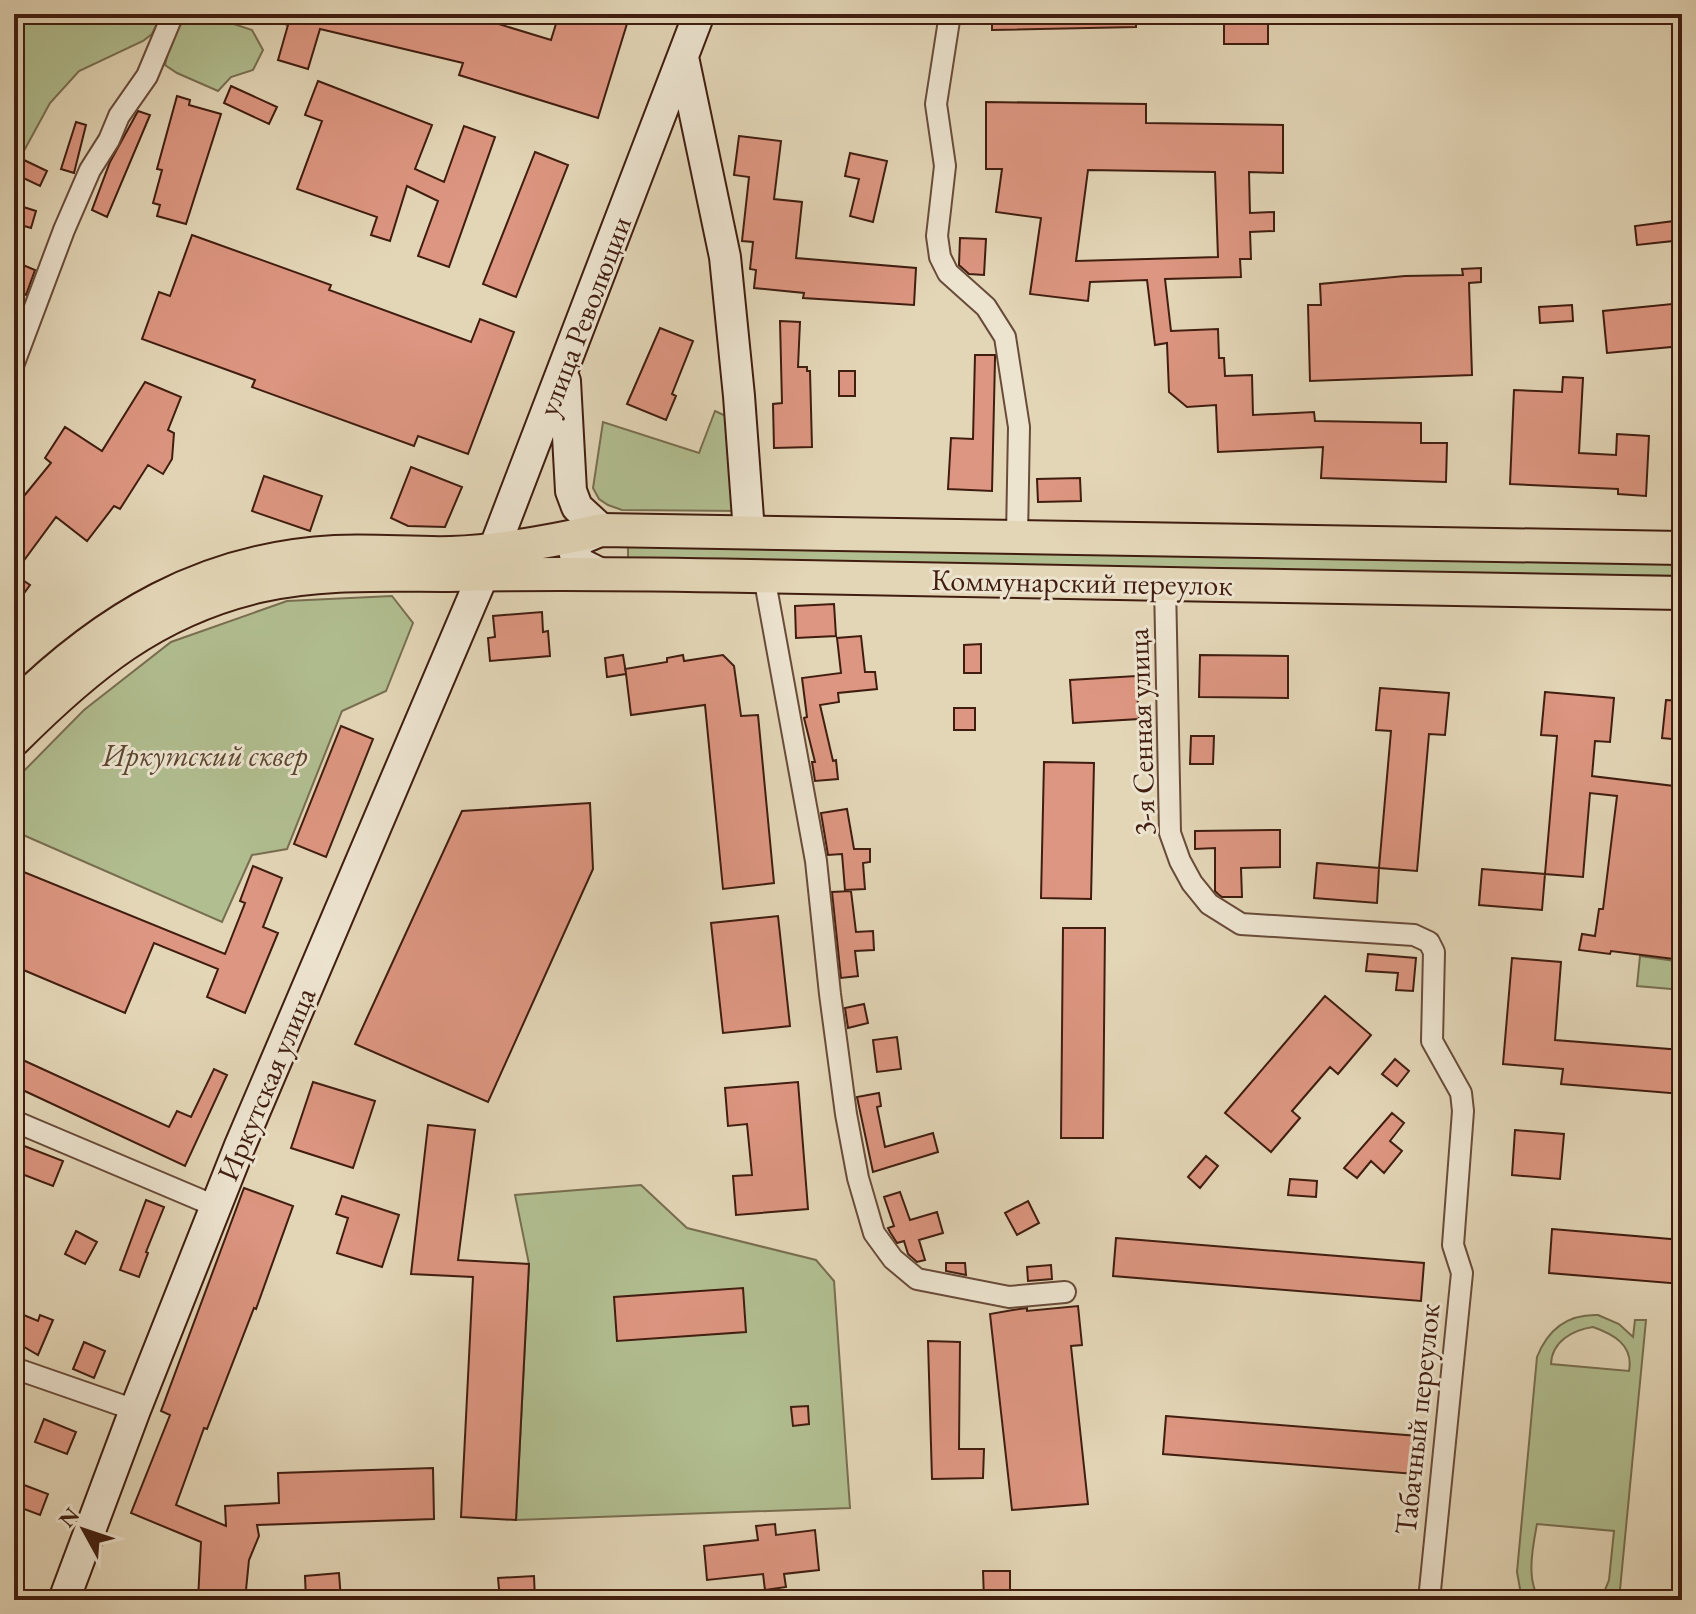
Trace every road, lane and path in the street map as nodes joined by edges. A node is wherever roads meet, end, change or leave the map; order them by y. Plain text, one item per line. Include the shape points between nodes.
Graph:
1 (173, 14) edge
2 (699, 14) edge
3 (950, 14) edge
4 (683, 57) junction
5 (14, 363) edge
6 (565, 367) junction
7 (602, 530) junction
8 (749, 532) junction
9 (1017, 536) junction
10 (1682, 548) edge
11 (488, 562) junction
12 (599, 573) junction
13 (764, 576) junction
14 (1165, 584) junction
15 (1682, 593) edge
16 (14, 708) edge
17 (14, 740) edge
18 (14, 1121) edge
19 (215, 1206) junction
20 (1453, 1245) joint
21 (1065, 1292) dead end
22 (14, 1368) edge
23 (135, 1410) junction
24 (64, 1600) edge
25 (1429, 1600) edge

1 - 5 street via 147,76 90,170
2 - 4 main road, улица Революции
3 - 9 street via 936,104 945,166 937,236 948,273 986,307 1005,337 1019,427
4 - 6 main road, улица Революции
4 - 8 main road via 725,257
6 - 7 main road via 571,491 577,507
6 - 11 main road, улица Революции
7 - 8 main road, Коммунарский переулок
7 - 11 main road, Коммунарский переулок
7 - 12 main road via 581,539 574,550 577,562
8 - 9 main road, Коммунарский переулок
9 - 10 main road, Коммунарский переулок
11 - 12 main road, Коммунарский переулок
11 - 16 main road via 452,553 336,552 287,557 200,580 106,628
11 - 17 main road via 337,575 256,587 207,601 119,647
11 - 19 main road, Иркутская улица
12 - 13 main road, Коммунарский переулок
13 - 14 main road, Коммунарский переулок
13 - 21 street via 816,861 846,1114 874,1233 917,1279 1009,1297
14 - 15 main road, Коммунарский переулок
14 - 20 street, 3-я Сенная улица via 1170,833 1192,883 1209,904 1241,924 1414,935 1429,942 1434,952 1432,1041 1461,1093 1463,1111
18 - 19 street
19 - 23 main road, Иркутская улица
20 - 25 street, Табачный переулок via 1462,1273
22 - 23 street
23 - 24 main road, Иркутская улица

